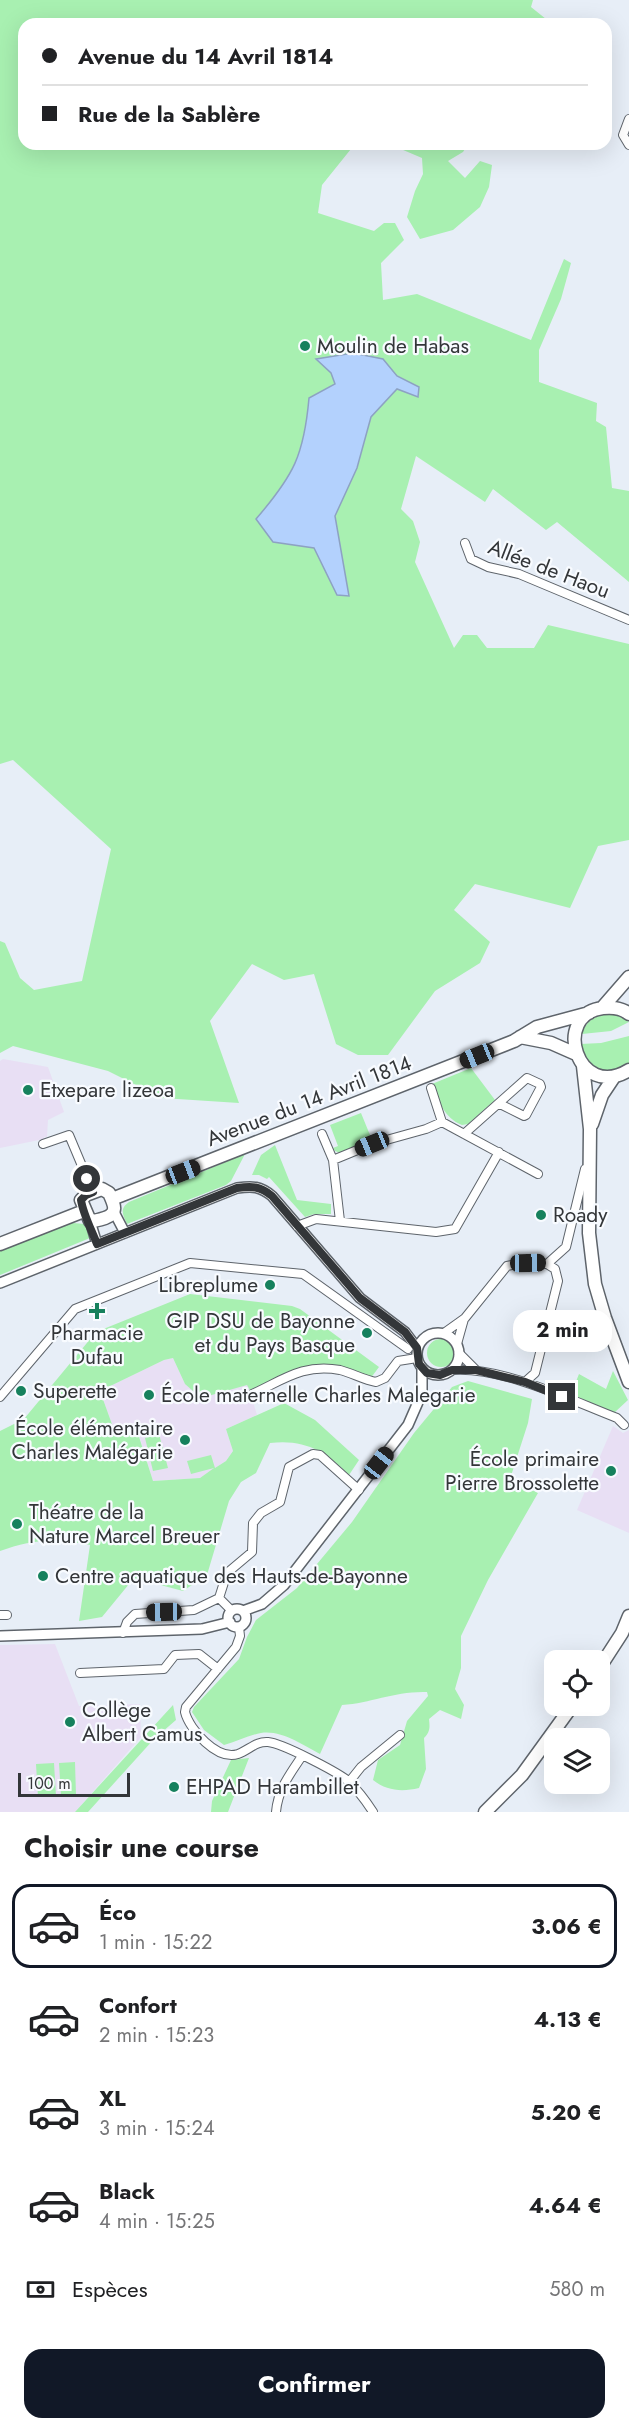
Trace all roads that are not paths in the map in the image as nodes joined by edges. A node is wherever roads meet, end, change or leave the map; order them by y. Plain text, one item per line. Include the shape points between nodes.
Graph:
1 (629, 118) edge
2 (629, 145) edge
3 (465, 543) dead end
4 (629, 620) edge
5 (629, 977) edge
6 (602, 1008) junction
7 (589, 1013) junction
8 (629, 1014) edge
9 (520, 1037) junction
10 (576, 1054) junction
11 (583, 1066) junction
12 (629, 1071) edge
13 (614, 1077) junction
14 (431, 1088) dead end
15 (500, 1104) junction
16 (442, 1122) junction
17 (590, 1129) junction
18 (322, 1134) dead end
19 (464, 1134) junction
20 (44, 1144) dead end
21 (590, 1148) junction
22 (499, 1152) junction
23 (333, 1160) junction
24 (538, 1174) dead end
25 (93, 1192) junction
26 (113, 1205) junction
27 (87, 1216) junction
28 (340, 1221) junction
29 (297, 1226) junction
30 (125, 1233) junction
31 (0, 1244) edge
32 (97, 1244) junction
33 (547, 1264) junction
34 (0, 1284) edge
35 (465, 1318) junction
36 (405, 1332) junction
37 (444, 1333) junction
38 (427, 1335) junction
39 (413, 1348) junction
40 (458, 1348) junction
41 (417, 1358) junction
42 (422, 1368) junction
43 (452, 1370) junction
44 (476, 1370) junction
45 (440, 1375) junction
46 (525, 1382) junction
47 (629, 1382) edge
48 (422, 1393) junction
49 (250, 1395) dead end
50 (0, 1397) edge
51 (624, 1425) dead end
52 (359, 1490) junction
53 (219, 1598) junction
54 (232, 1611) junction
55 (245, 1615) junction
56 (629, 1616) edge
57 (230, 1622) junction
58 (239, 1627) junction
59 (123, 1633) junction
60 (0, 1636) edge
61 (610, 1651) edge
62 (218, 1669) junction
63 (80, 1673) dead end
64 (565, 1716) edge
65 (400, 1735) dead end
66 (302, 1756) junction
67 (349, 1782) junction
68 (487, 1811) edge
69 (276, 1812) edge
70 (374, 1812) edge

1 - 2 street via 623,135
3 - 4 street, Allée de Haou via 471,559 479,563 519,574
5 - 6 main road
6 - 7 main road, Avenue du 14 Avril 1814
6 - 8 main road via 614,1007
7 - 9 main road, Avenue du 14 Avril 1814 via 537,1027
7 - 10 main road via 574,1037
9 - 10 main road via 551,1043
9 - 26 main road, Avenue du 14 Avril 1814
10 - 11 main road
11 - 13 main road via 603,1077
11 - 17 main road
12 - 13 main road
13 - 17 main road via 600,1098
14 - 16 street
15 - 15 street via 528,1078 540,1084 526,1115
15 - 19 street
16 - 19 street
16 - 23 street
17 - 21 main road
18 - 23 street
19 - 22 street
20 - 25 street via 69,1135
21 - 33 street via 566,1248
21 - 47 main road via 589,1233 595,1284
22 - 24 street
22 - 28 street via 458,1226 447,1231
23 - 28 street
25 - 26 main road via 102,1189 109,1193
25 - 27 main road via 81,1200
26 - 27 main road, Avenue du 14 Avril 1814 via 111,1215 95,1221
26 - 30 street
27 - 31 main road, Avenue du 14 Avril 1814
27 - 32 street
28 - 29 street via 316,1219
29 - 30 street via 269,1194 254,1186 237,1188
29 - 36 street via 363,1301
30 - 32 street
32 - 34 street
33 - 35 street via 507,1266
33 - 46 street via 555,1269 558,1281 535,1373
35 - 37 street
35 - 40 street
36 - 38 street
36 - 39 street
37 - 38 street
37 - 40 street
38 - 39 street
39 - 41 street
39 - 50 street via 303,1274 190,1263 75,1309
40 - 43 street
40 - 44 street
41 - 42 street
41 - 49 street via 398,1361 385,1378 376,1382 340,1370 308,1370
42 - 45 street
42 - 48 street
43 - 44 street
43 - 45 street
44 - 46 street
45 - 48 street
46 - 51 street via 617,1418
48 - 52 street via 408,1425
52 - 53 street via 320,1455 312,1454 289,1467 280,1502 256,1517 252,1552 227,1574
52 - 55 street via 284,1585
53 - 54 street
53 - 59 street via 194,1611 135,1614
54 - 55 street via 236,1609
54 - 57 street
55 - 58 street
56 - 61 main road
57 - 58 street
57 - 59 street via 202,1629
58 - 62 street via 236,1647
59 - 60 street
62 - 63 street via 199,1654 175,1655 164,1669
62 - 66 street via 184,1712 200,1737 212,1748 233,1755 268,1742
64 - 68 main road via 522,1775
65 - 67 street
66 - 67 street
66 - 69 street via 284,1783
67 - 70 street

